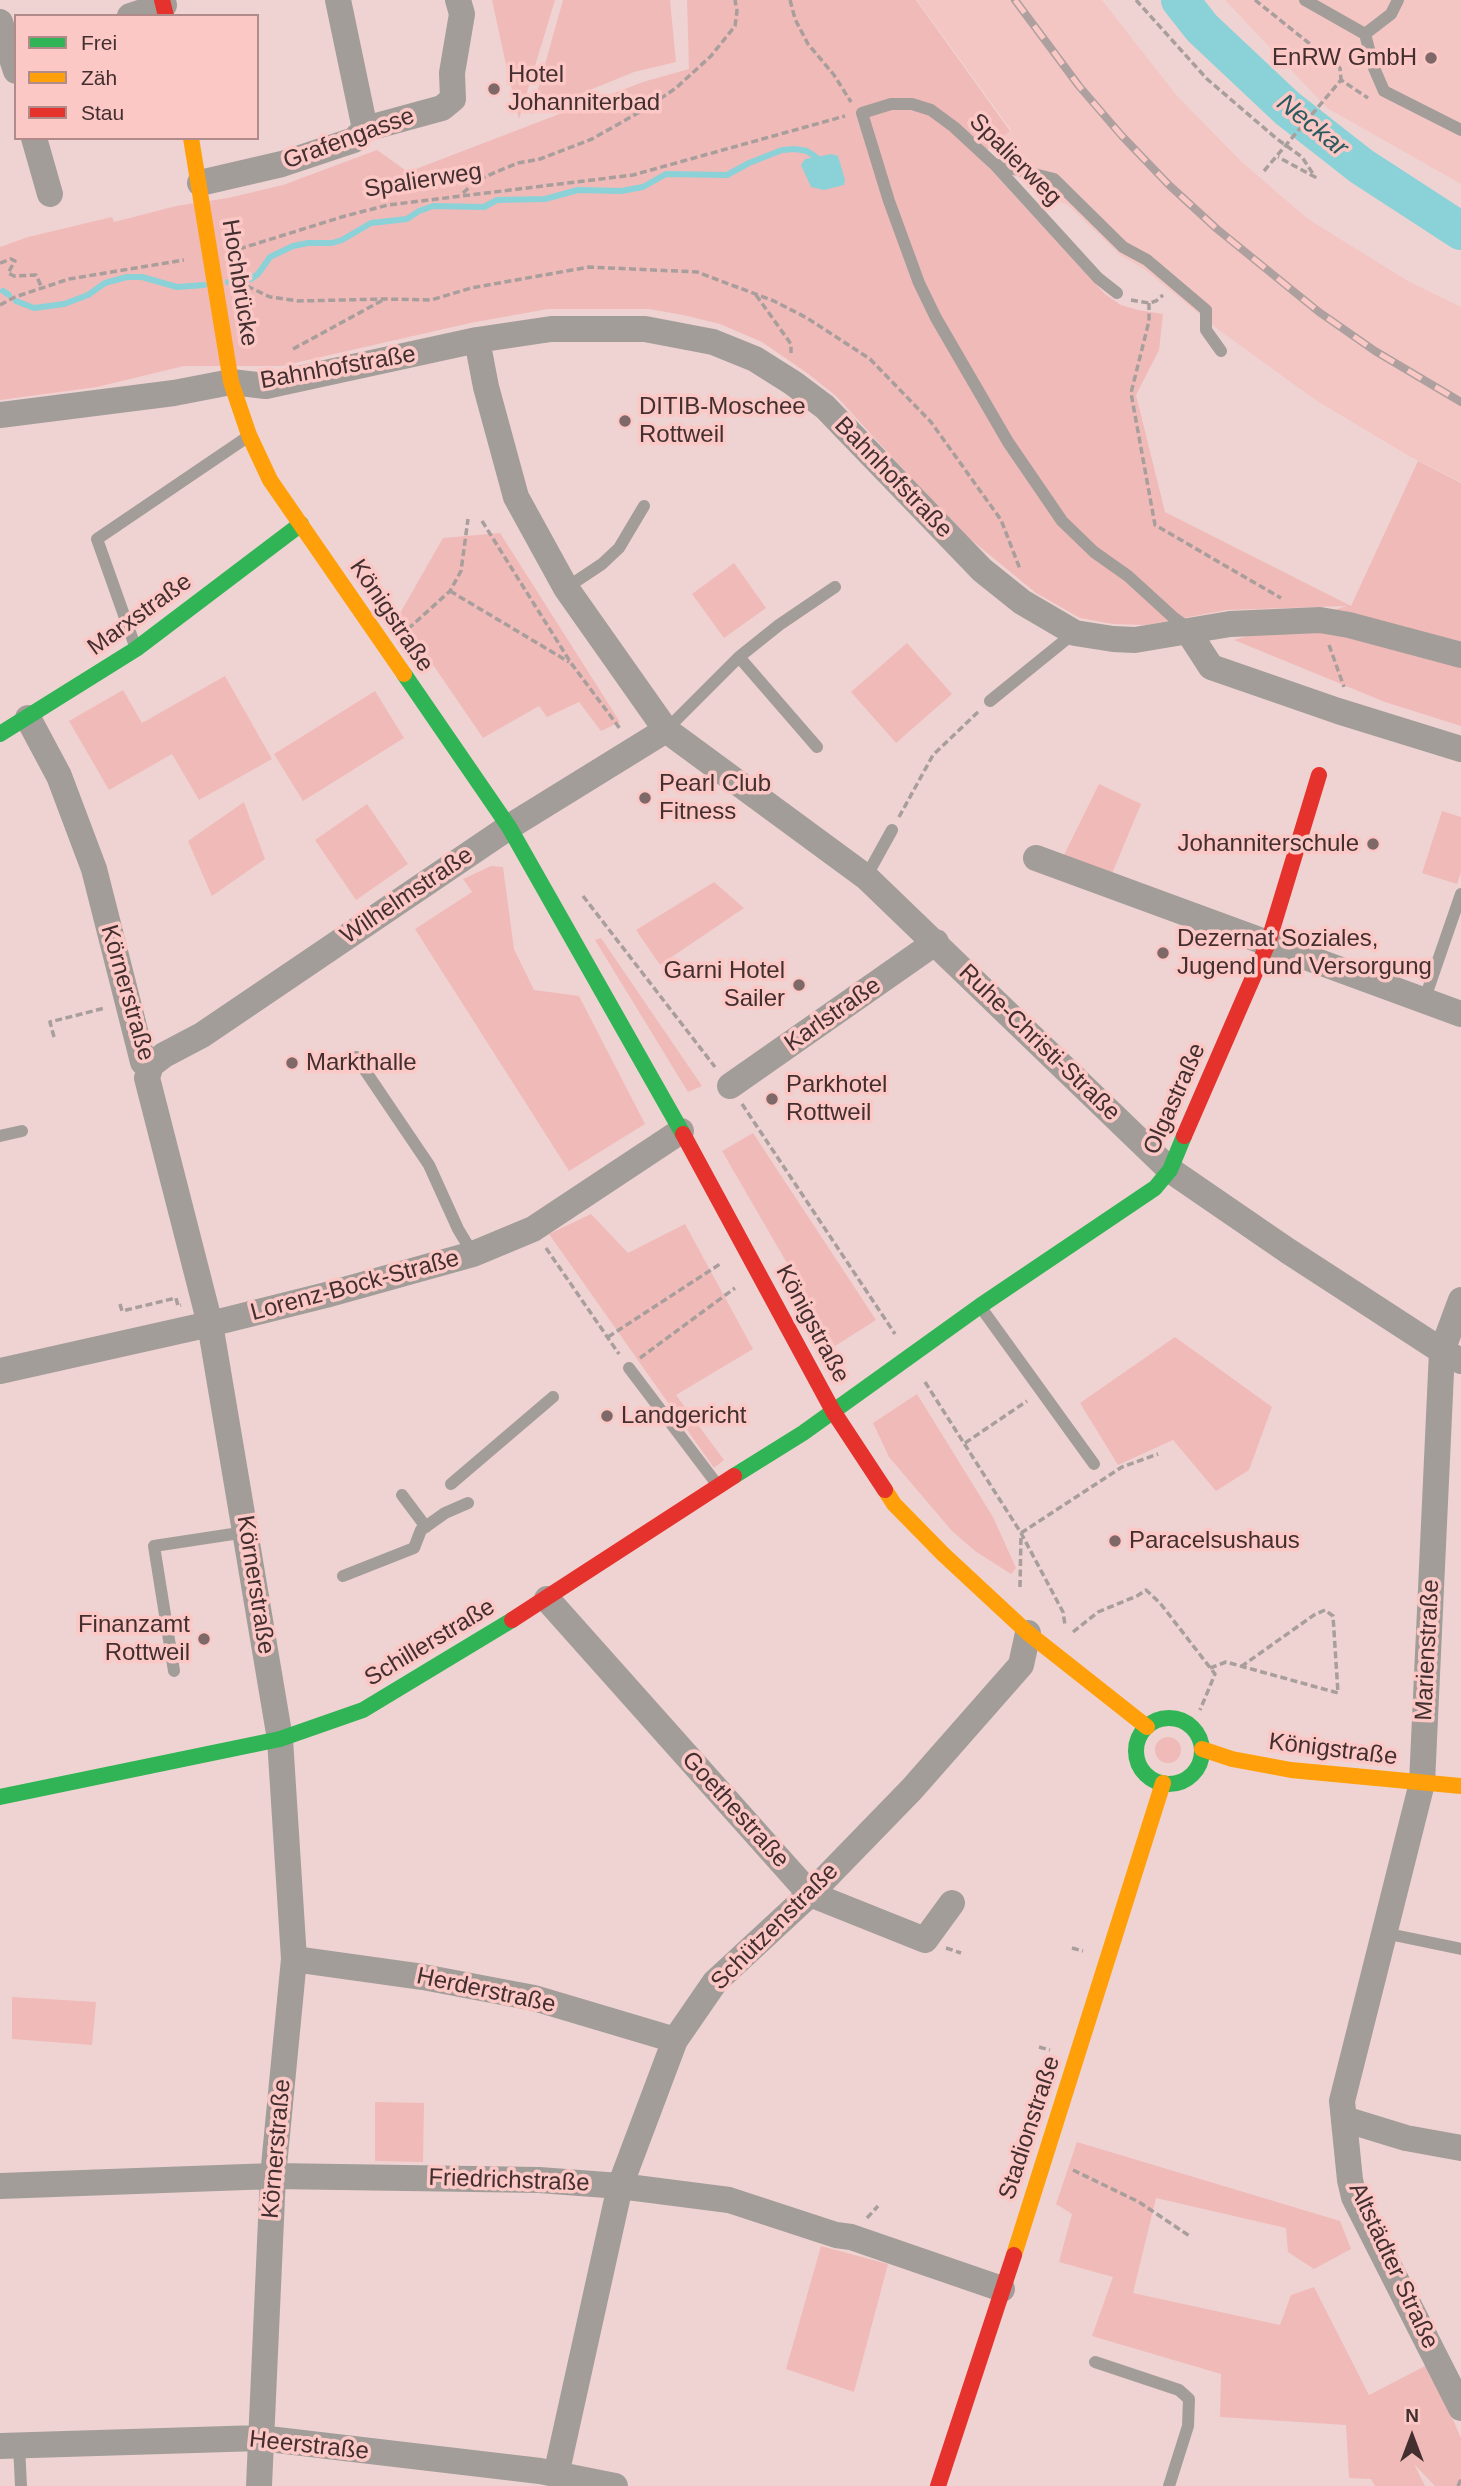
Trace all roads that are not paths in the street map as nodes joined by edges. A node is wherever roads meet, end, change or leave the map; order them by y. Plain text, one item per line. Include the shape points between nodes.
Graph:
1 (338, 0) edge
2 (1305, 0) edge
3 (1398, 0) edge
4 (164, 7) edge
5 (460, 7) edge
6 (138, 14) edge
7 (0, 22) edge
8 (1365, 34) junction
9 (10, 57) edge
10 (365, 129) junction
11 (1461, 130) edge
12 (35, 140) edge
13 (191, 140) edge
14 (994, 164) junction
15 (201, 186) junction
16 (50, 194) dead end
17 (1116, 293) dead end
18 (477, 340) junction
19 (1221, 351) dead end
20 (232, 382) junction
21 (0, 415) edge
22 (249, 435) junction
23 (645, 506) dead end
24 (300, 524) junction
25 (835, 587) dead end
26 (566, 588) junction
27 (1191, 632) junction
28 (1075, 633) junction
29 (136, 649) junction
30 (1461, 655) edge
31 (739, 657) junction
32 (990, 701) road end
33 (28, 718) junction
34 (666, 730) junction
35 (0, 734) edge
36 (817, 747) dead end
37 (1461, 749) edge
38 (1319, 775) dead end
39 (509, 827) junction
40 (892, 830) road end
41 (1036, 858) dead end
42 (866, 877) junction
43 (1461, 894) edge
44 (936, 942) junction
45 (1268, 943) junction
46 (1424, 1001) junction
47 (1461, 1014) edge
48 (356, 1058) dead end
49 (151, 1065) junction
50 (730, 1086) road end
51 (22, 1131) dead end
52 (681, 1131) junction
53 (0, 1136) edge
54 (1170, 1170) junction
55 (473, 1254) junction
56 (1461, 1300) edge
57 (980, 1306) junction
58 (206, 1312) junction
59 (1451, 1356) edge
60 (629, 1368) road end
61 (0, 1371) edge
62 (553, 1396) dead end
63 (833, 1411) junction
64 (1094, 1464) dead end
65 (451, 1483) dead end
66 (718, 1486) junction
67 (402, 1495) dead end
68 (468, 1503) dead end
69 (426, 1527) junction
70 (246, 1532) junction
71 (343, 1576) dead end
72 (547, 1599) junction
73 (1028, 1633) junction
74 (174, 1671) dead end
75 (1147, 1727) junction
76 (280, 1739) junction
77 (1202, 1749) junction
78 (1163, 1783) junction
79 (1422, 1783) junction
80 (1461, 1786) edge
81 (0, 1797) edge
82 (810, 1894) junction
83 (952, 1903) dead end
84 (1383, 1933) junction
85 (1461, 1949) edge
86 (293, 1959) junction
87 (675, 2040) junction
88 (1344, 2119) junction
89 (1461, 2148) edge
90 (273, 2176) junction
91 (0, 2186) edge
92 (620, 2186) junction
93 (1002, 2289) junction
94 (1095, 2362) dead end
95 (1461, 2408) edge
96 (260, 2438) junction
97 (9, 2446) edge
98 (556, 2475) junction
99 (21, 2486) edge
100 (259, 2486) edge
101 (615, 2486) edge
102 (938, 2486) edge
103 (1170, 2486) edge

1 - 10 street
2 - 8 lane
3 - 8 lane via 1391,14
4 - 6 street
5 - 10 street, Grafengasse via 453,99 442,108
7 - 9 street
8 - 11 lane via 1384,90
10 - 15 street, Grafengasse via 354,140
12 - 16 street
13 - 15 street, Hochbrücke
14 - 17 lane, Spalierweg
14 - 19 lane via 1054,179 1123,247 1147,260 1206,310 1206,330
14 - 27 lane, Spalierweg via 931,110 912,104 858,109 919,283 1008,442 1062,521
15 - 20 street, Hochbrücke
18 - 20 street, Bahnhofstraße via 266,386
18 - 26 street, Ruhe-Christi-Straße via 516,497
18 - 28 street, Bahnhofstraße via 551,329 645,329 713,342 755,359 825,407 982,570 1022,603
20 - 21 street, Bahnhofstraße
20 - 22 street, Königstraße
22 - 24 street, Königstraße via 270,480
22 - 29 lane via 97,539
23 - 26 lane via 618,548
24 - 29 street, Marxstraße
24 - 39 street, Königstraße
25 - 31 lane
26 - 34 street, Ruhe-Christi-Straße
27 - 28 street, Bahnhofstraße via 1135,640
27 - 30 street, Bahnhofstraße via 1230,624 1320,620
27 - 37 street via 1211,667
28 - 32 lane
29 - 33 street, Marxstraße
31 - 34 lane
31 - 36 lane
33 - 35 street, Marxstraße
33 - 49 street, Körnerstraße via 59,776 94,869 143,1062
34 - 39 street, Wilhelmstraße
34 - 42 street, Ruhe-Christi-Straße
38 - 45 street, Olgastraße
39 - 49 street, Wilhelmstraße
39 - 52 street, Königstraße
40 - 42 lane
41 - 45 street
42 - 44 street, Ruhe-Christi-Straße
43 - 46 lane
44 - 50 street, Karlstraße
44 - 54 street, Ruhe-Christi-Straße
45 - 46 street
45 - 54 street, Olgastraße
46 - 47 street
48 - 55 lane via 429,1165
49 - 58 street, Körnerstraße via 147,1078
51 - 53 lane
52 - 55 street, Lorenz-Bock-Straße via 533,1229
52 - 63 street, Königstraße
54 - 57 street, Olgastraße via 1155,1188
54 - 59 street, Ruhe-Christi-Straße
55 - 58 street, Lorenz-Bock-Straße via 326,1296
56 - 59 street, Marienstraße
57 - 63 street, Olgastraße
57 - 64 lane
58 - 61 street, Lorenz-Bock-Straße via 96,1351
58 - 70 street, Körnerstraße
59 - 79 street, Marienstraße
60 - 66 lane
62 - 65 lane
63 - 66 street, Schillerstraße
63 - 73 street, Königstraße via 894,1504
66 - 72 street, Schillerstraße
67 - 69 lane
68 - 69 lane
69 - 71 lane via 414,1548
70 - 74 lane via 154,1546
70 - 76 street, Körnerstraße
72 - 76 street, Schillerstraße via 363,1710
72 - 82 street, Goethestraße
73 - 75 street, Königstraße
73 - 82 street, Schützenstraße via 1021,1665 912,1789
75 - 77 street via 1166,1718 1186,1723
75 - 78 street via 1137,1744 1139,1765
76 - 81 street, Schillerstraße
76 - 86 street, Körnerstraße
77 - 78 street via 1191,1776
77 - 79 street, Königstraße via 1291,1770
78 - 93 street, Stadionstraße
79 - 80 street, Königstraße
79 - 84 street, Marienstraße
82 - 83 street, Goethestraße via 925,1940
82 - 87 street, Schützenstraße via 715,1982
84 - 85 lane
84 - 88 street, Marienstraße via 1342,2101
86 - 87 street, Herderstraße via 534,1998
86 - 90 street, Körnerstraße
87 - 92 street, Schützenstraße
88 - 89 street via 1406,2138
88 - 95 street, Altstädter Straße via 1354,2197
90 - 91 street, Friedrichstraße
90 - 92 street, Friedrichstraße via 539,2180
90 - 96 street, Körnerstraße
92 - 93 street, Friedrichstraße via 729,2200
92 - 98 street, Schützenstraße
93 - 102 street, Stadionstraße
94 - 103 lane via 1179,2390 1189,2399 1188,2426
96 - 97 street, Heerstraße
96 - 98 street, Heerstraße
96 - 100 street, Körnerstraße
97 - 99 lane
98 - 101 street, Heerstraße

